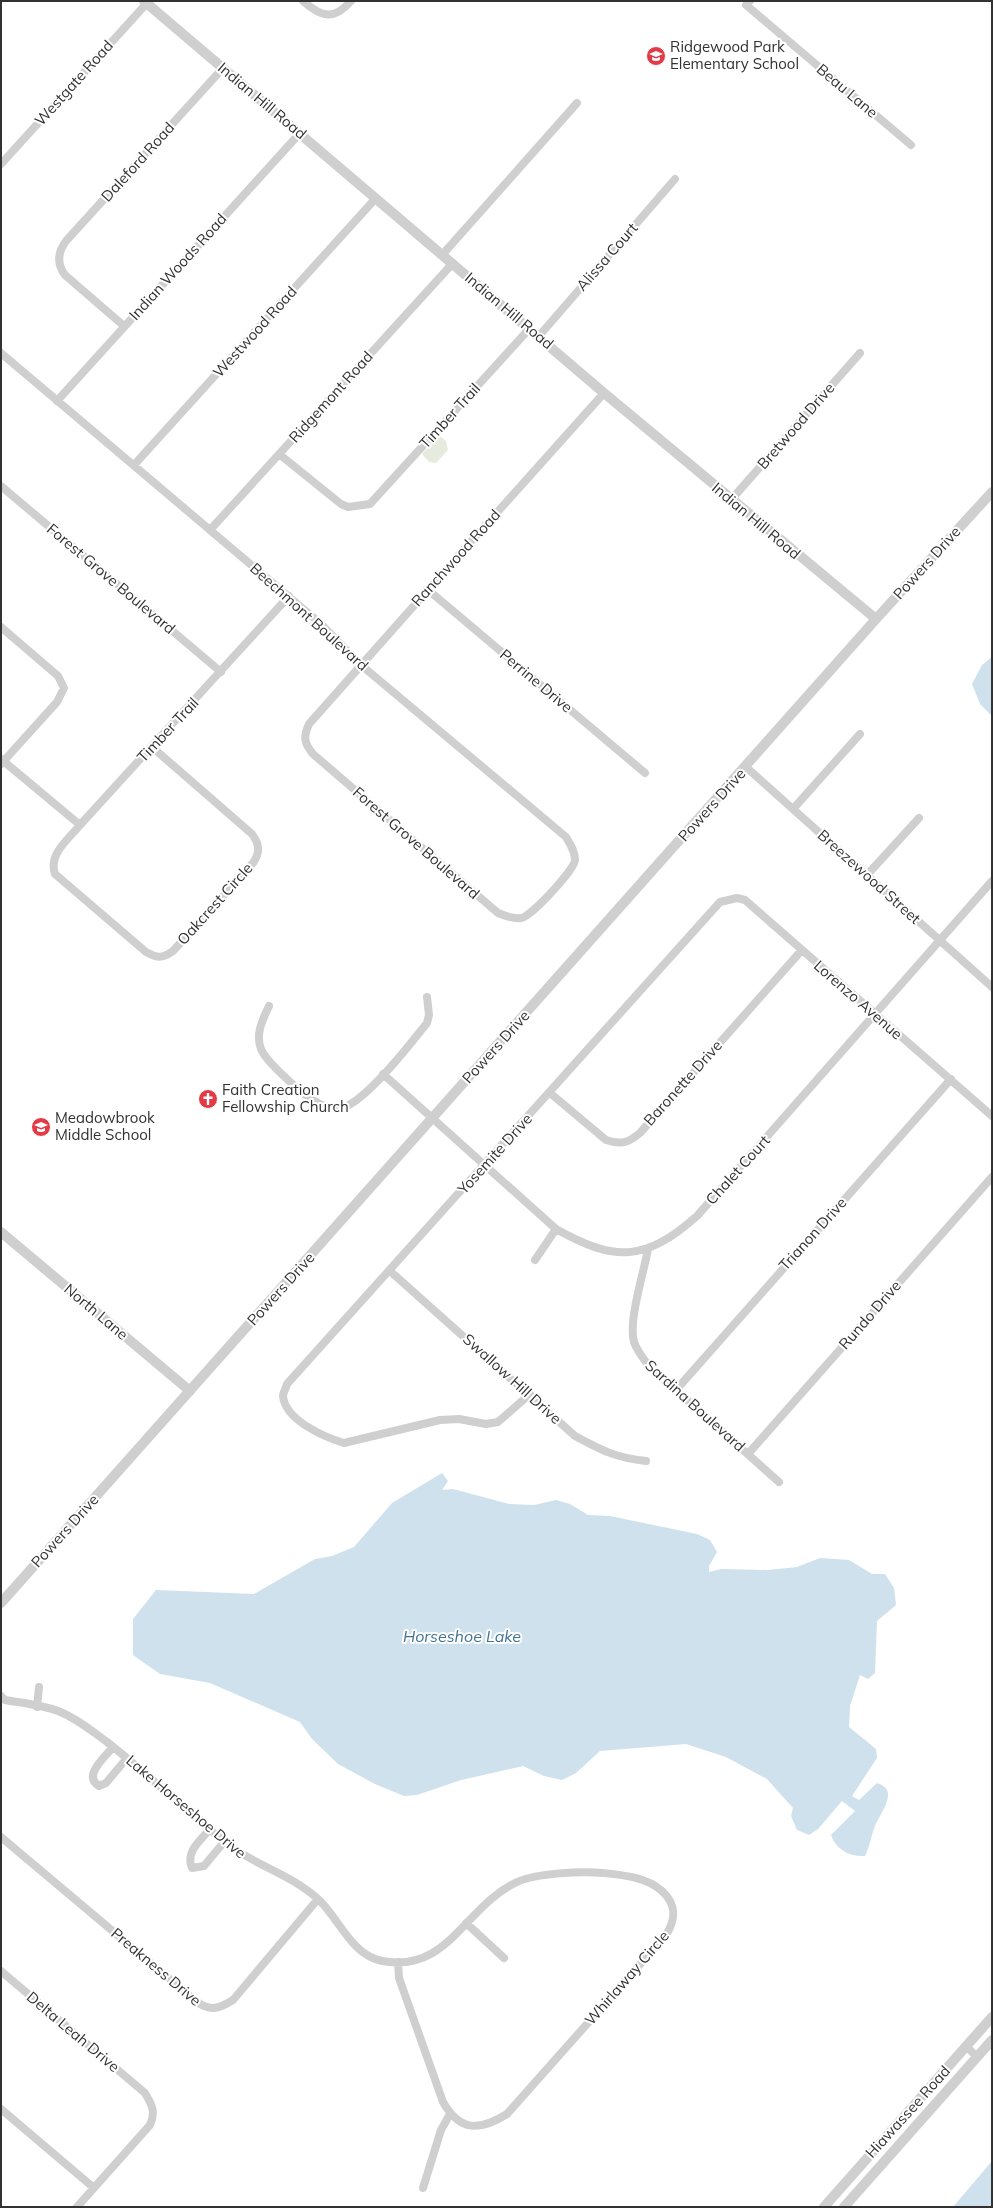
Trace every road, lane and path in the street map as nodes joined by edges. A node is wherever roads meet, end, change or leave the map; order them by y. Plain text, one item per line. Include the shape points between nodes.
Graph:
1 (303, 1) edge
2 (351, 1) edge
3 (146, 2) edge
4 (748, 3) edge
5 (223, 68) junction
6 (577, 103) dead end
7 (300, 133) junction
8 (911, 145) dead end
9 (1, 164) edge
10 (675, 178) dead end
11 (376, 198) junction
12 (443, 254) junction
13 (453, 263) junction
14 (124, 326) junction
15 (530, 328) junction
16 (539, 336) junction
17 (1, 353) edge
18 (860, 353) dead end
19 (604, 393) junction
20 (57, 401) junction
21 (279, 454) junction
22 (134, 465) junction
23 (1, 486) edge
24 (992, 492) edge
25 (731, 500) junction
26 (210, 530) junction
27 (427, 589) junction
28 (289, 596) junction
29 (876, 619) junction
30 (1, 627) edge
31 (361, 665) junction
32 (221, 672) junction
33 (309, 724) joint
34 (860, 734) dead end
35 (152, 747) junction
36 (2, 761) edge
37 (746, 767) junction
38 (645, 773) dead end
39 (793, 809) junction
40 (919, 818) dead end
41 (80, 825) junction
42 (52, 866) joint
43 (867, 875) junction
44 (992, 881) edge
45 (550, 893) joint
46 (720, 902) joint
47 (941, 941) junction
48 (801, 951) junction
49 (992, 987) edge
50 (427, 997) dead end
51 (269, 1006) dead end
52 (876, 1015) junction
53 (383, 1074) junction
54 (951, 1079) junction
55 (550, 1093) junction
56 (992, 1116) edge
57 (432, 1119) junction
58 (484, 1166) junction
59 (992, 1177) edge
60 (556, 1229) junction
61 (1, 1232) edge
62 (648, 1249) junction
63 (535, 1260) dead end
64 (390, 1271) junction
65 (676, 1390) junction
66 (190, 1391) junction
67 (530, 1394) junction
68 (748, 1454) junction
69 (646, 1461) dead end
70 (779, 1482) dead end
71 (1, 1603) edge
72 (39, 1687) dead end
73 (2, 1700) edge
74 (37, 1707) junction
75 (113, 1747) junction
76 (127, 1758) junction
77 (210, 1829) junction
78 (1, 1837) edge
79 (224, 1842) junction
80 (318, 1899) junction
81 (466, 1923) junction
82 (504, 1958) dead end
83 (398, 1962) junction
84 (1, 1971) edge
85 (992, 2017) edge
86 (992, 2040) edge
87 (966, 2046) junction
88 (977, 2057) junction
89 (1, 2109) edge
90 (450, 2114) junction
91 (94, 2188) junction
92 (423, 2188) dead end
93 (77, 2207) edge
94 (824, 2207) edge
95 (844, 2207) edge

1 - 2 street via 320,14 330,15 342,10
3 - 5 street, Indian Hill Road
3 - 9 street, Westgate Road
4 - 8 street, Beau Lane
5 - 7 street, Indian Hill Road
5 - 14 street, Daleford Road via 66,241 60,251 58,259 65,275
6 - 12 street
7 - 11 street, Indian Hill Road
7 - 14 street, Indian Woods Road
10 - 16 street, Alissa Court
11 - 12 street, Indian Hill Road
11 - 22 street, Westwood Road
12 - 13 street, Indian Hill Road
13 - 15 street, Indian Hill Road
13 - 21 street, Ridgemont Road
14 - 20 street, Indian Woods Road
15 - 16 street, Indian Hill Road
15 - 21 street, Timber Trail via 370,504 348,507 341,504
16 - 19 street, Indian Hill Road
17 - 20 street, Beechmont Boulevard
18 - 25 street, Bretwood Drive
19 - 25 street, Indian Hill Road
19 - 27 street, Ranchwood Road
20 - 22 street, Beechmont Boulevard
21 - 26 street, Ridgemont Road
22 - 26 street, Beechmont Boulevard
23 - 32 street, Forest Grove Boulevard
24 - 29 street, Powers Drive
25 - 29 street, Indian Hill Road
26 - 28 street, Beechmont Boulevard
27 - 31 street, Ranchwood Road
27 - 38 street, Perrine Drive
28 - 31 street, Beechmont Boulevard
28 - 32 street, Timber Trail
29 - 37 street, Powers Drive
30 - 36 street via 58,676 64,688 57,702
31 - 33 street, Ranchwood Road
31 - 45 street, Beechmont Boulevard via 566,837 574,850 575,861
32 - 35 street, Timber Trail
33 - 45 street, Forest Grove Boulevard via 304,734 305,745 312,754 498,913 510,918 523,918
34 - 39 street
35 - 41 street, Timber Trail
35 - 42 street, Oakcrest Circle via 252,834 258,842 259,854 253,863 164,957 156,957 146,952 55,874
36 - 41 street
37 - 39 street, Breezewood Street
37 - 57 street, Powers Drive
39 - 43 street, Breezewood Street
40 - 43 street
41 - 42 street, Timber Trail via 54,856
43 - 47 street, Breezewood Street
44 - 47 street, Chalet Court
46 - 48 street, Lorenzo Avenue via 737,898 745,900
46 - 55 street, Yosemite Drive
47 - 49 street, Breezewood Street
47 - 52 street, Chalet Court
48 - 52 street, Lorenzo Avenue
48 - 55 street, Baronette Drive via 640,1133 629,1142 617,1144 606,1140
50 - 53 street via 429,1015 426,1023
51 - 53 street via 258,1035 260,1048 273,1067 316,1103 330,1108 350,1104 364,1095
52 - 54 street, Lorenzo Avenue
52 - 62 street, Chalet Court via 697,1216 674,1236
53 - 57 street, Chalet Court
54 - 56 street, Lorenzo Avenue
54 - 65 street, Trianon Drive
55 - 58 street, Yosemite Drive
57 - 58 street, Chalet Court
57 - 66 street, Powers Drive
58 - 60 street, Chalet Court
58 - 64 street, Yosemite Drive
59 - 68 street, Rundo Drive
60 - 62 street, Chalet Court via 584,1245 612,1253
60 - 63 street
61 - 66 street, North Lane
62 - 65 street, Sardina Boulevard via 633,1323 634,1341 640,1355 649,1366
64 - 67 street, Swallow Hill Drive
64 - 67 street, Yosemite Drive via 287,1384 283,1395 287,1410 306,1426 330,1439 344,1443 440,1420 459,1419 486,1424 498,1422
65 - 68 street, Sardina Boulevard
66 - 71 street, Powers Drive
67 - 69 street, Swallow Hill Drive via 575,1436 606,1453
68 - 70 street, Sardina Boulevard
72 - 74 street
73 - 74 street, Lake Horseshoe Drive
74 - 75 street, Lake Horseshoe Drive via 57,1710 81,1723
75 - 76 street, Lake Horseshoe Drive
75 - 76 street via 93,1772 94,1783 99,1786 106,1783
76 - 77 street, Lake Horseshoe Drive
77 - 79 street, Lake Horseshoe Drive
77 - 79 street via 191,1852 189,1861 192,1868 204,1866
78 - 80 street, Preakness Drive via 197,2002 213,2009 233,2000
79 - 80 street, Lake Horseshoe Drive via 250,1861 292,1880
80 - 83 street, Lake Horseshoe Drive via 358,1949 380,1961
81 - 82 street
81 - 83 street, Whirlaway Circle via 434,1953 418,1961
81 - 90 street, Whirlaway Circle via 485,1904 517,1882 584,1871 640,1879 658,1888 669,1898 674,1909 674,1922 666,1935 507,2114 491,2124 474,2126 461,2123
83 - 90 street via 399,1978 440,2095
84 - 91 street, Delta Leah Drive via 145,2093 153,2106 154,2117 150,2125
85 - 87 street, Hiawassee Road
86 - 88 street, Hiawassee Road
87 - 88 street
87 - 94 street, Hiawassee Road
88 - 95 street, Hiawassee Road
89 - 91 street
90 - 92 street via 442,2130
91 - 93 street

